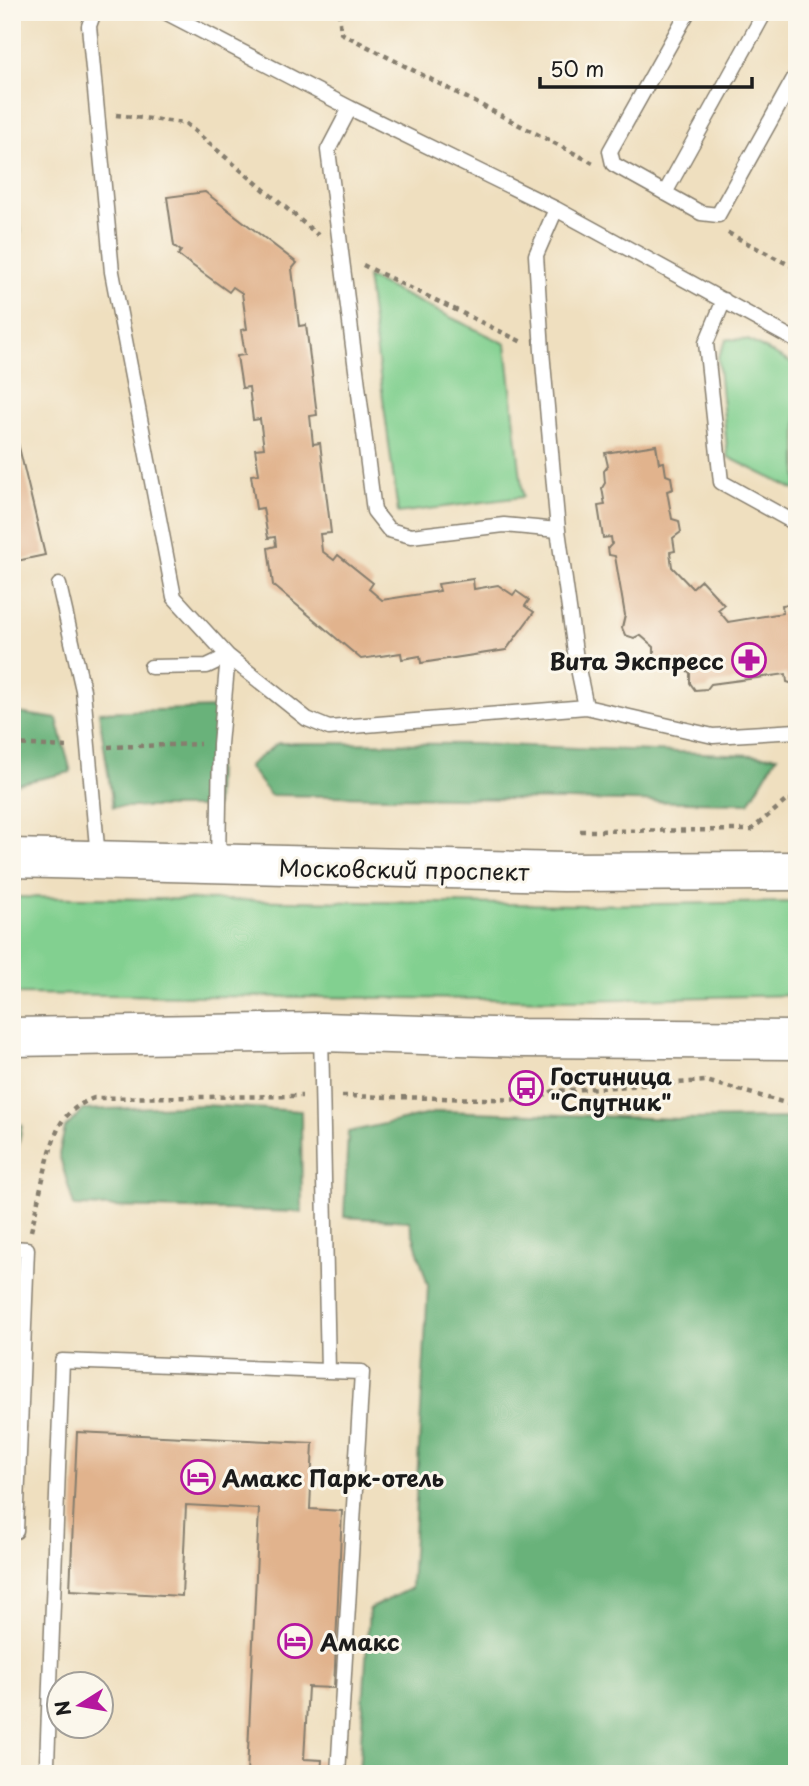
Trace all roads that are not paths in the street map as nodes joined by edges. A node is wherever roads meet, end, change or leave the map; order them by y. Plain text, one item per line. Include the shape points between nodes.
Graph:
1 (94, 12) edge
2 (165, 12) edge
3 (688, 12) edge
4 (765, 12) edge
5 (797, 73) edge
6 (350, 108) junction
7 (665, 193) junction
8 (556, 209) junction
9 (724, 299) junction
10 (797, 341) edge
11 (797, 524) edge
12 (558, 530) junction
13 (59, 584) dead end
14 (228, 656) junction
15 (151, 667) dead end
16 (586, 707) junction
17 (797, 731) edge
18 (22, 854) edge
19 (98, 860) junction
20 (218, 864) junction
21 (797, 871) edge
22 (321, 1032) junction
23 (12, 1037) edge
24 (797, 1040) edge
25 (20, 1248) edge
26 (328, 1371) junction
27 (12, 1531) edge
28 (47, 1764) dead end
29 (338, 1774) edge

1 - 14 lane via 89,26 112,272 174,597
2 - 6 lane
3 - 7 lane via 610,151 613,164
4 - 7 lane
5 - 7 lane via 718,215 701,214
6 - 8 lane
6 - 12 lane via 328,150 374,511 389,530 411,536 504,525
8 - 9 lane
8 - 12 lane via 536,255
9 - 10 lane
9 - 11 lane via 706,343 721,482
12 - 16 lane
13 - 19 lane via 82,690
14 - 15 lane via 207,666
14 - 16 lane via 307,719 329,728
14 - 20 lane via 220,744
16 - 17 lane via 713,736
18 - 19 main road, Московский проспект
19 - 20 main road, Московский проспект
20 - 21 main road, Московский проспект via 564,872
22 - 23 main road
22 - 24 main road
22 - 26 lane
25 - 27 lane via 16,1531
26 - 28 lane via 62,1361
26 - 29 lane via 362,1372

